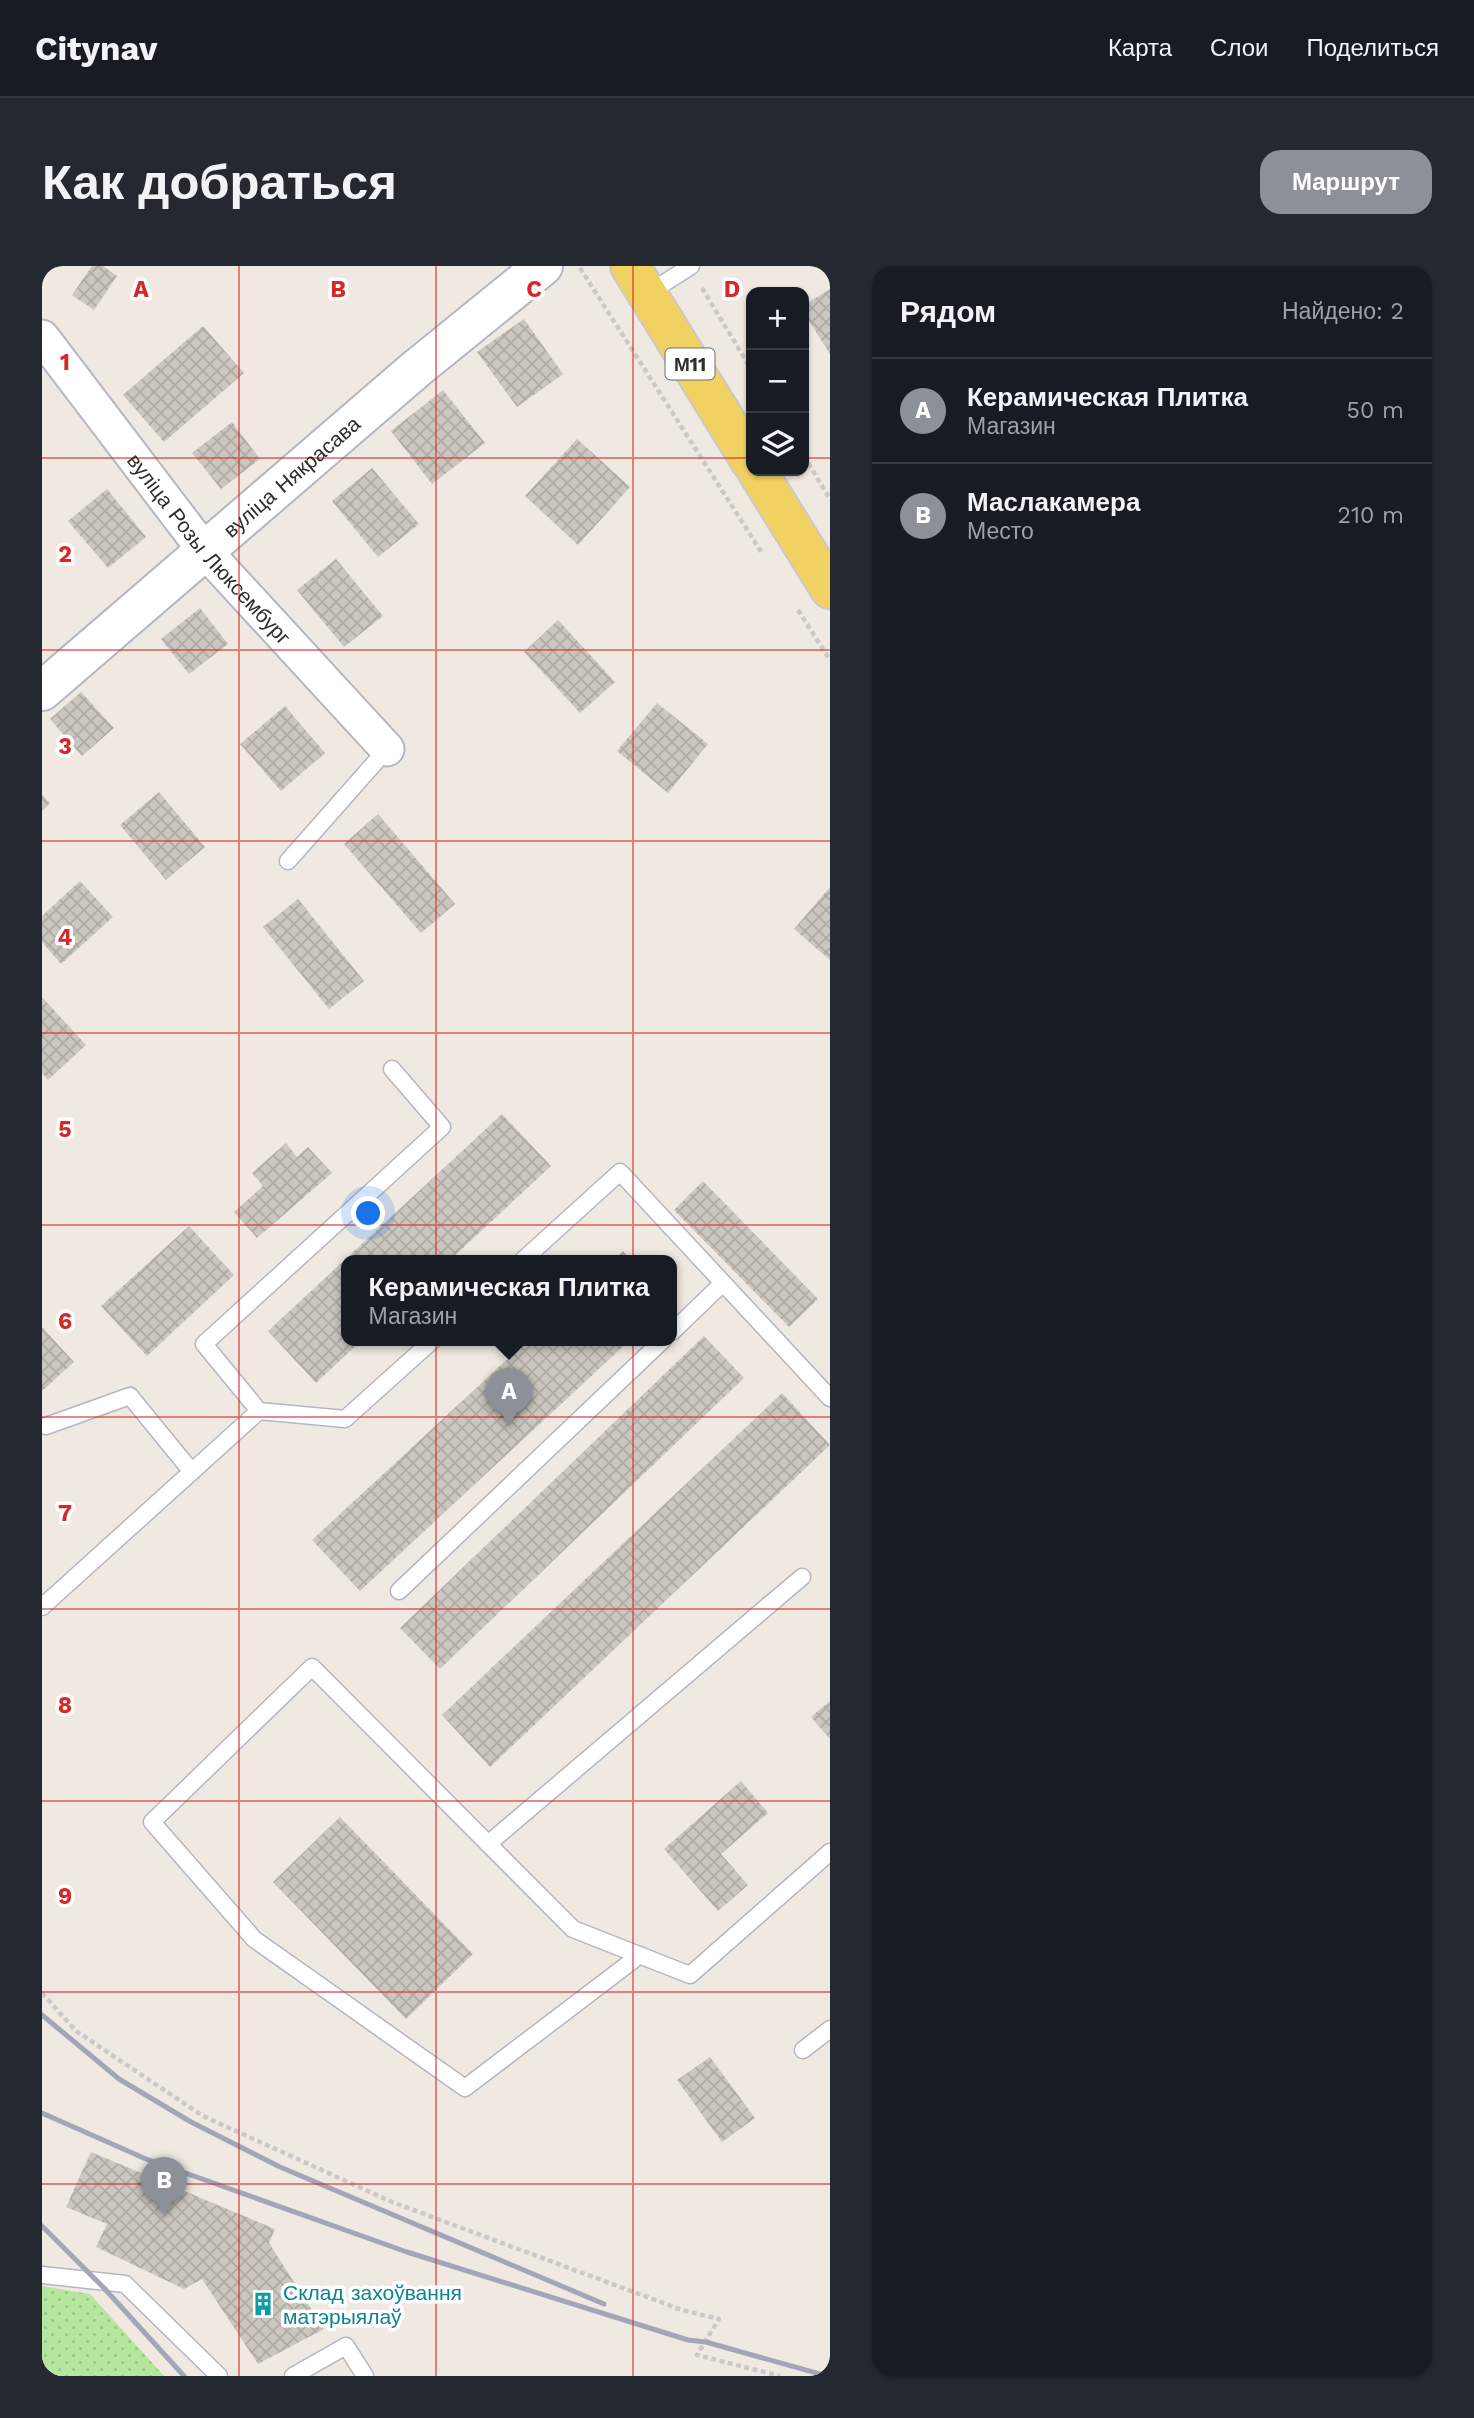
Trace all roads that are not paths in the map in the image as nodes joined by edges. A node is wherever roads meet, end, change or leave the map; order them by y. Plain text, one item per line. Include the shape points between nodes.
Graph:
1 (543, 266) edge
2 (690, 267) edge
3 (638, 280) edge
4 (42, 337) edge
5 (746, 454) edge
6 (760, 476) edge
7 (204, 550) junction
8 (830, 589) edge
9 (42, 691) edge
10 (387, 749) joint
11 (288, 861) dead end
12 (392, 1069) dead end
13 (529, 1255) edge
14 (722, 1284) junction
15 (677, 1327) edge
16 (426, 1346) edge
17 (657, 1346) edge
18 (830, 1398) edge
19 (259, 1411) junction
20 (46, 1426) dead end
21 (192, 1472) junction
22 (802, 1577) dead end
23 (399, 1591) dead end
24 (42, 1607) edge
25 (488, 1844) junction
26 (830, 1852) edge
27 (640, 1955) junction
28 (830, 2029) edge
29 (803, 2050) dead end
30 (42, 2275) edge
31 (219, 2376) edge
32 (293, 2376) edge
33 (365, 2376) edge

1 - 7 main road, вуліца Някрасава
2 - 3 lane
3 - 5 main road, М11
4 - 7 street, вуліца Розы Люксембург
6 - 8 main road
7 - 9 main road, вуліца Някрасава
7 - 10 street, вуліца Розы Люксембург
10 - 11 lane
12 - 19 lane via 442,1127 204,1344
13 - 14 lane via 620,1172
14 - 15 lane
14 - 18 lane
16 - 19 lane via 345,1419
17 - 23 lane
19 - 21 lane
20 - 21 lane via 130,1396
21 - 24 lane
22 - 25 lane
25 - 27 lane via 573,1929
25 - 27 lane via 312,1667 152,1822 254,1939 465,2088
26 - 27 lane via 690,1975
28 - 29 lane
30 - 31 lane via 125,2284
32 - 33 lane via 346,2346

